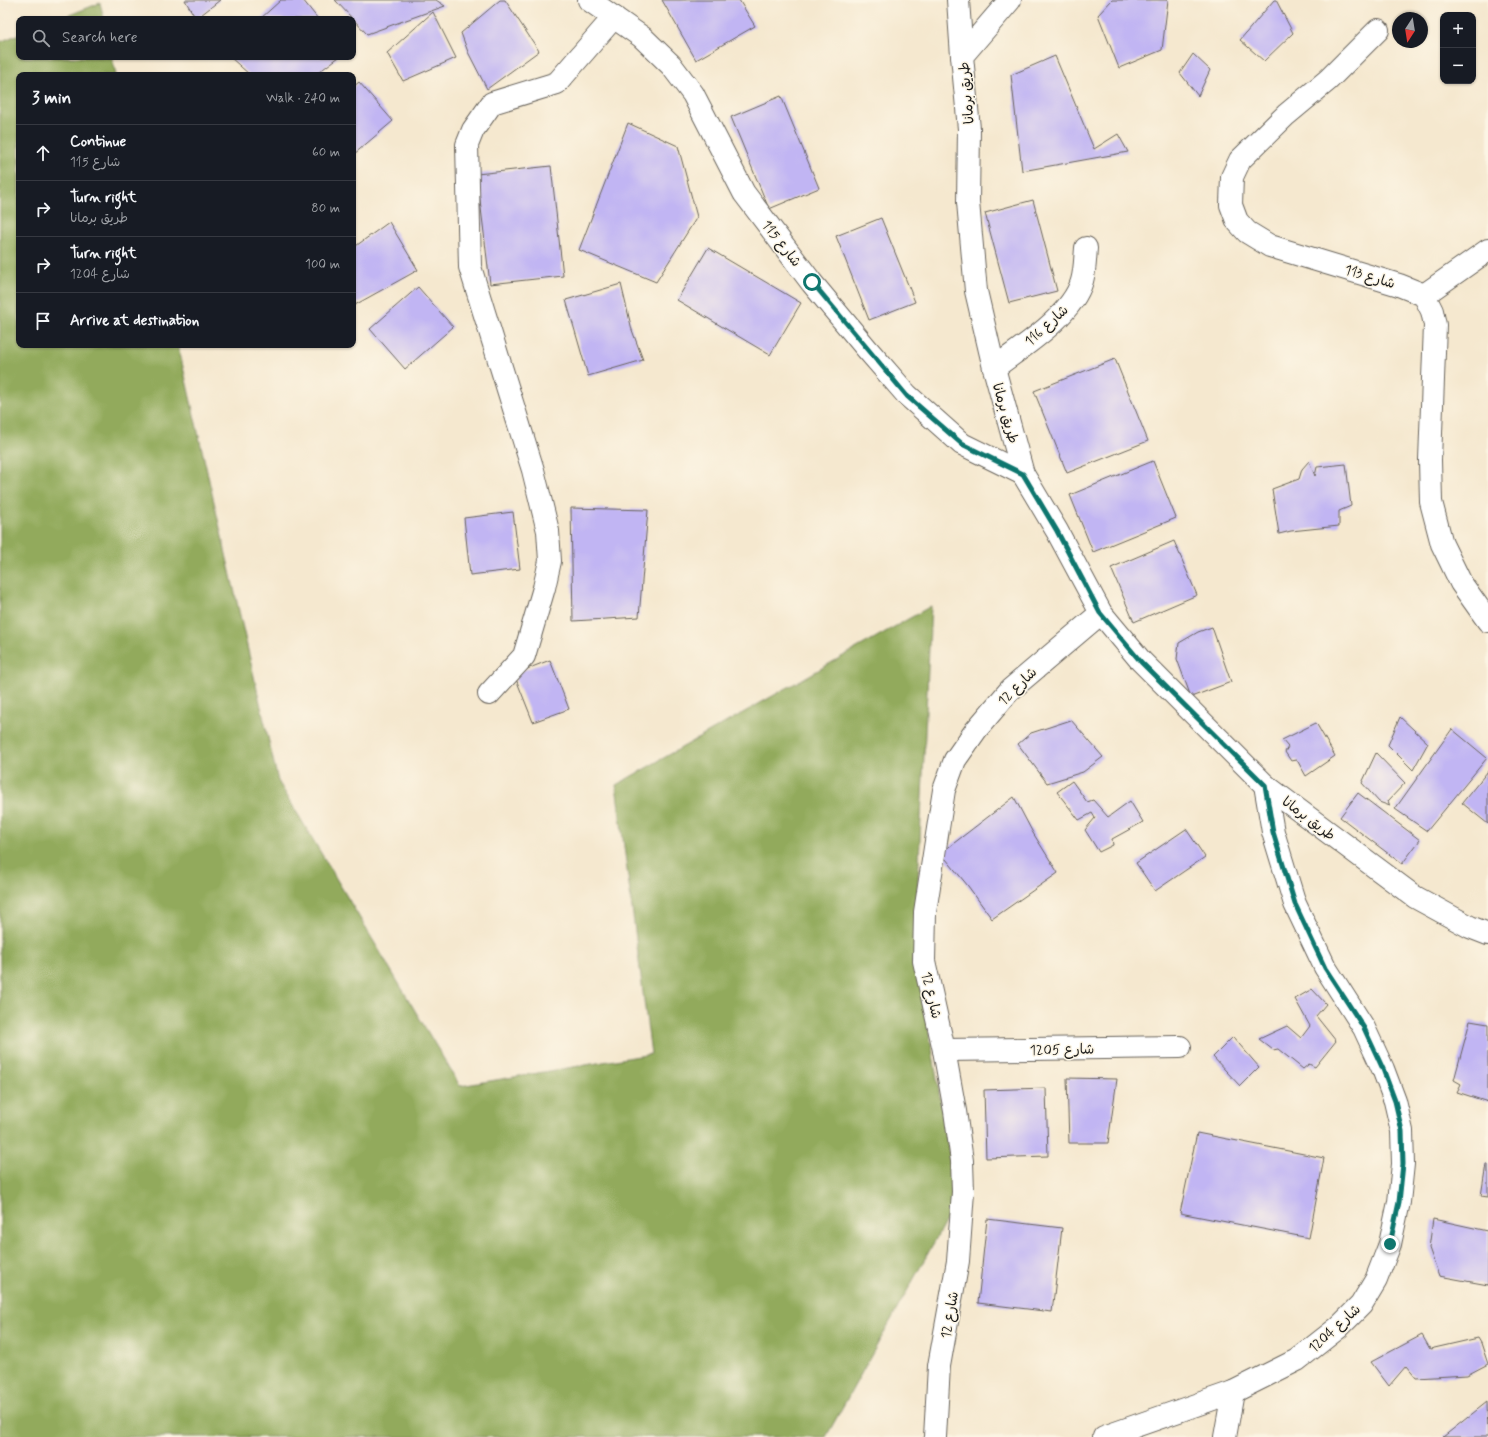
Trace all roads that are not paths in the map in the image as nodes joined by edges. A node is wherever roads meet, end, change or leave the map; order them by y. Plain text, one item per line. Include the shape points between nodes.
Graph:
1 (589, 0) edge
2 (958, 0) edge
3 (1010, 0) edge
4 (614, 17) junction
5 (1378, 30) dead end
6 (962, 56) junction
7 (1086, 248) dead end
8 (1488, 250) edge
9 (1424, 295) junction
10 (994, 368) junction
11 (1023, 474) junction
12 (1100, 613) junction
13 (1488, 621) edge
14 (489, 694) dead end
15 (1265, 785) junction
16 (1488, 934) edge
17 (1180, 1047) dead end
18 (944, 1050) junction
19 (1233, 1392) junction
20 (935, 1436) edge
21 (1104, 1437) edge
22 (1225, 1437) edge

1 - 4 street, شارع 115
2 - 6 street, طريق برمانا
3 - 6 street
4 - 11 street, شارع 115 via 642,37 671,65 693,94 748,198 812,282 907,396 962,444
4 - 14 street via 557,83 492,103 473,130 467,145 470,266 533,470 548,531 550,561 524,656
5 - 9 street, شارع 113 via 1328,80 1286,115 1240,160 1232,177 1231,205 1236,221 1247,232 1270,246
6 - 10 street, طريق برمانا via 969,129 968,202 976,291
7 - 10 street, شارع 116 via 1082,282 1068,308
8 - 9 street
9 - 13 street via 1432,311 1434,325 1431,502 1442,544 1461,582
10 - 11 street, طريق برمانا
11 - 12 street, طريق برمانا via 1057,531
12 - 15 street, طريق برمانا via 1141,662
12 - 18 street, شارع 12 via 1010,690 976,730 955,760 944,790 925,912 924,961
15 - 16 street, طريق برمانا via 1415,897
15 - 19 street, شارع 1204 via 1273,832 1295,904 1325,968 1364,1028 1395,1101 1402,1131 1403,1164 1399,1202 1390,1244 1376,1280 1361,1305 1339,1328 1297,1360
17 - 18 street, شارع 1205
18 - 20 street, شارع 12 via 962,1161 963,1192 958,1261 939,1366
19 - 21 street, شارع 1204
19 - 22 street

